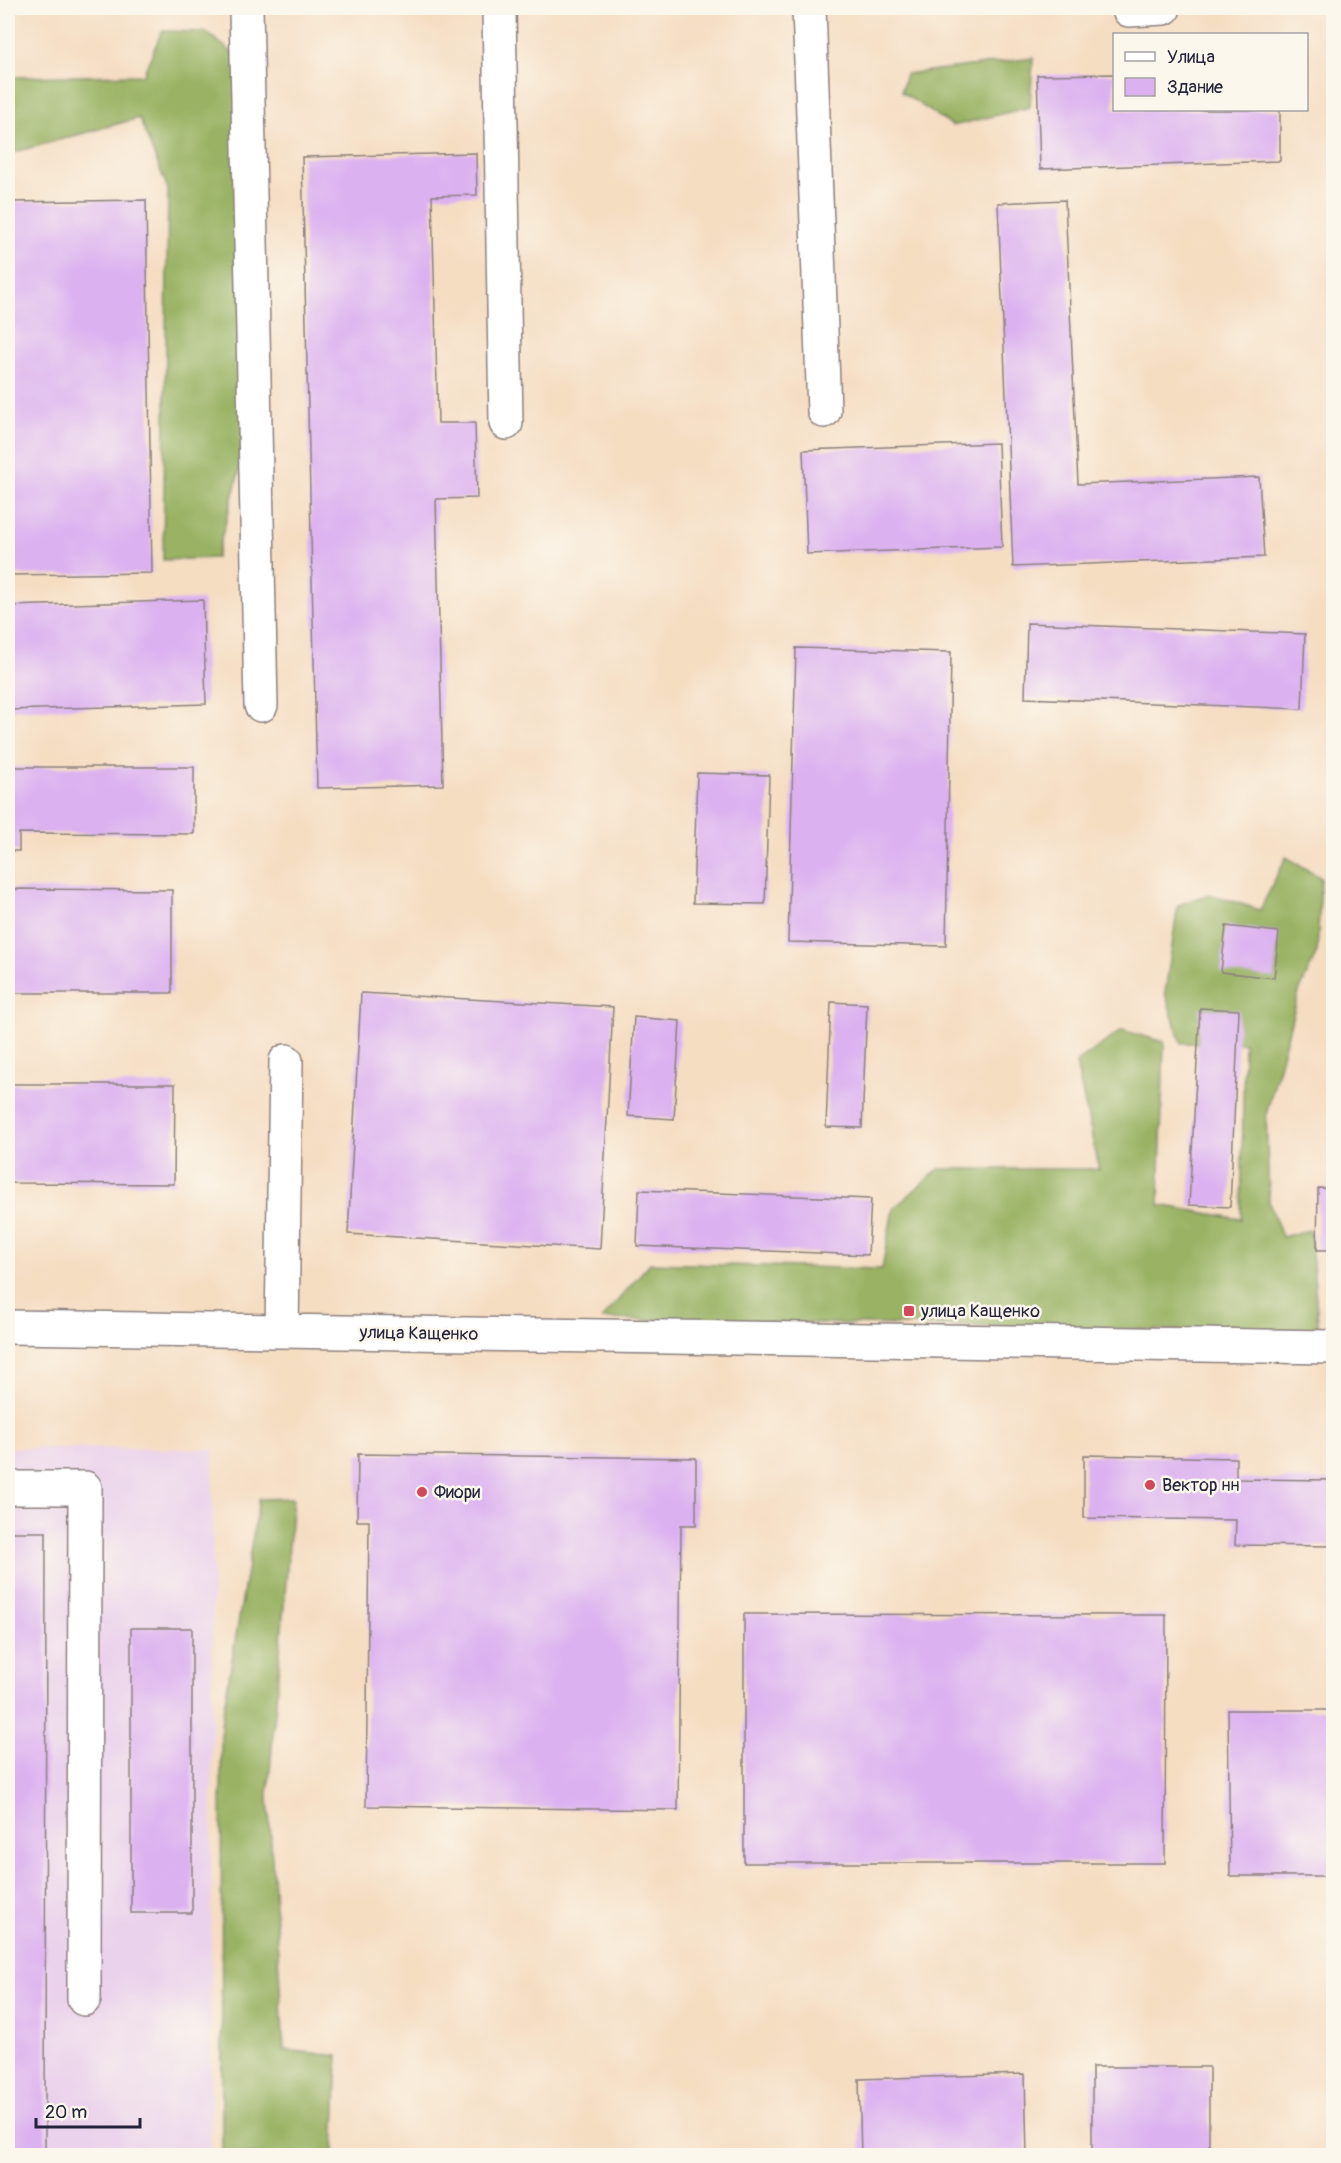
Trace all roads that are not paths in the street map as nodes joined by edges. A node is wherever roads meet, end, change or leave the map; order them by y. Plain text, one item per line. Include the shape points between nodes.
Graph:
1 (246, 8) edge
2 (499, 8) edge
3 (809, 8) edge
4 (1164, 8) edge
5 (1129, 14) edge
6 (824, 411) dead end
7 (506, 423) dead end
8 (261, 705) dead end
9 (286, 1061) dead end
10 (8, 1327) edge
11 (282, 1332) junction
12 (1334, 1347) edge
13 (8, 1488) edge
14 (84, 1999) dead end

1 - 8 street
2 - 7 street
3 - 6 street
4 - 5 street
9 - 11 street
10 - 11 street, улица Кащенко
11 - 12 street, улица Кащенко
13 - 14 street via 85,1488

